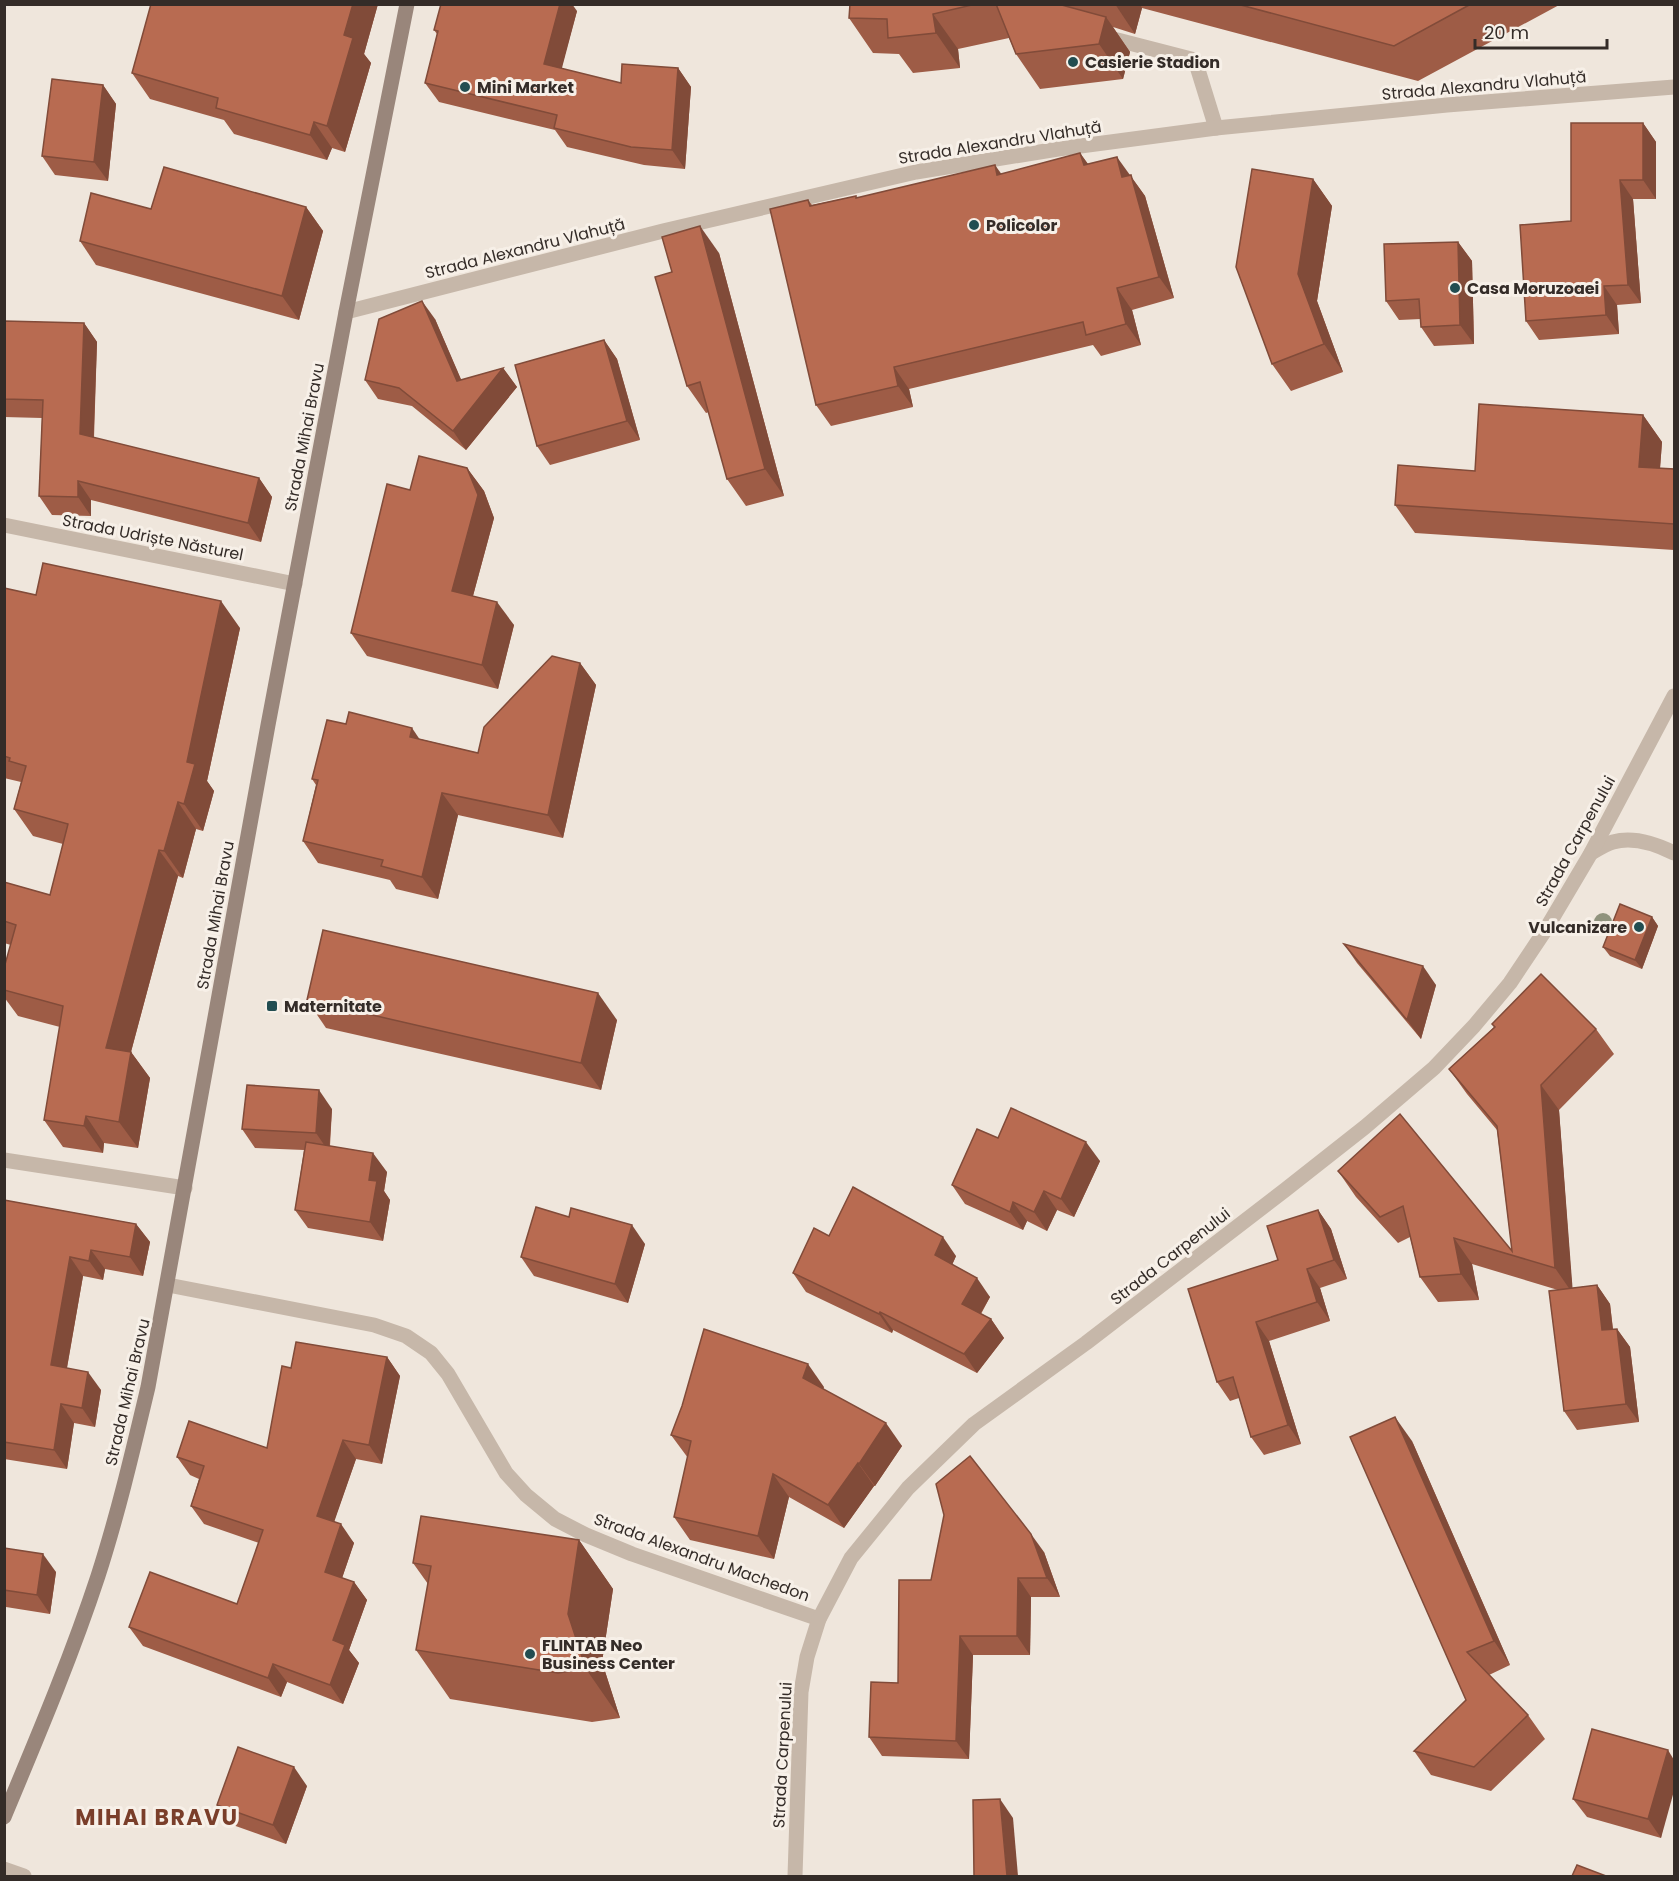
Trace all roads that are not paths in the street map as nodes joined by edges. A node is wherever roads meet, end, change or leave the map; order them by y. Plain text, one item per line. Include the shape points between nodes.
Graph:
1 (407, 4) edge
2 (1087, 32) edge
3 (1674, 87) edge
4 (1216, 128) junction
5 (346, 312) junction
6 (4, 525) edge
7 (295, 584) junction
8 (1674, 696) edge
9 (1591, 853) junction
10 (1674, 853) edge
11 (4, 1160) edge
12 (185, 1188) junction
13 (168, 1285) junction
14 (819, 1619) junction
15 (4, 1818) edge
16 (4, 1869) edge
17 (24, 1876) edge
18 (795, 1876) edge

1 - 5 main road, Strada Mihai Bravu
2 - 4 street via 1195,60
3 - 4 street, Strada Alexandru Vlahuță
4 - 5 street, Strada Alexandru Vlahuță via 916,172 663,231
5 - 7 main road, Strada Mihai Bravu
6 - 7 street, Strada Udriște Năsturel
7 - 12 main road, Strada Mihai Bravu
8 - 9 street, Strada Carpenului
9 - 10 street via 1614,842 1638,840
9 - 14 street, Strada Carpenului via 1510,983 1434,1068 1266,1205 1086,1344 974,1424 908,1488 851,1558
11 - 12 street
12 - 13 main road, Strada Mihai Bravu
13 - 14 street, Strada Alexandru Machedon via 374,1325 406,1336 431,1353 448,1374 506,1473 526,1496 555,1519 632,1554
13 - 15 main road, Strada Mihai Bravu via 123,1491 98,1575
14 - 18 street, Strada Carpenului via 801,1692
16 - 17 street

